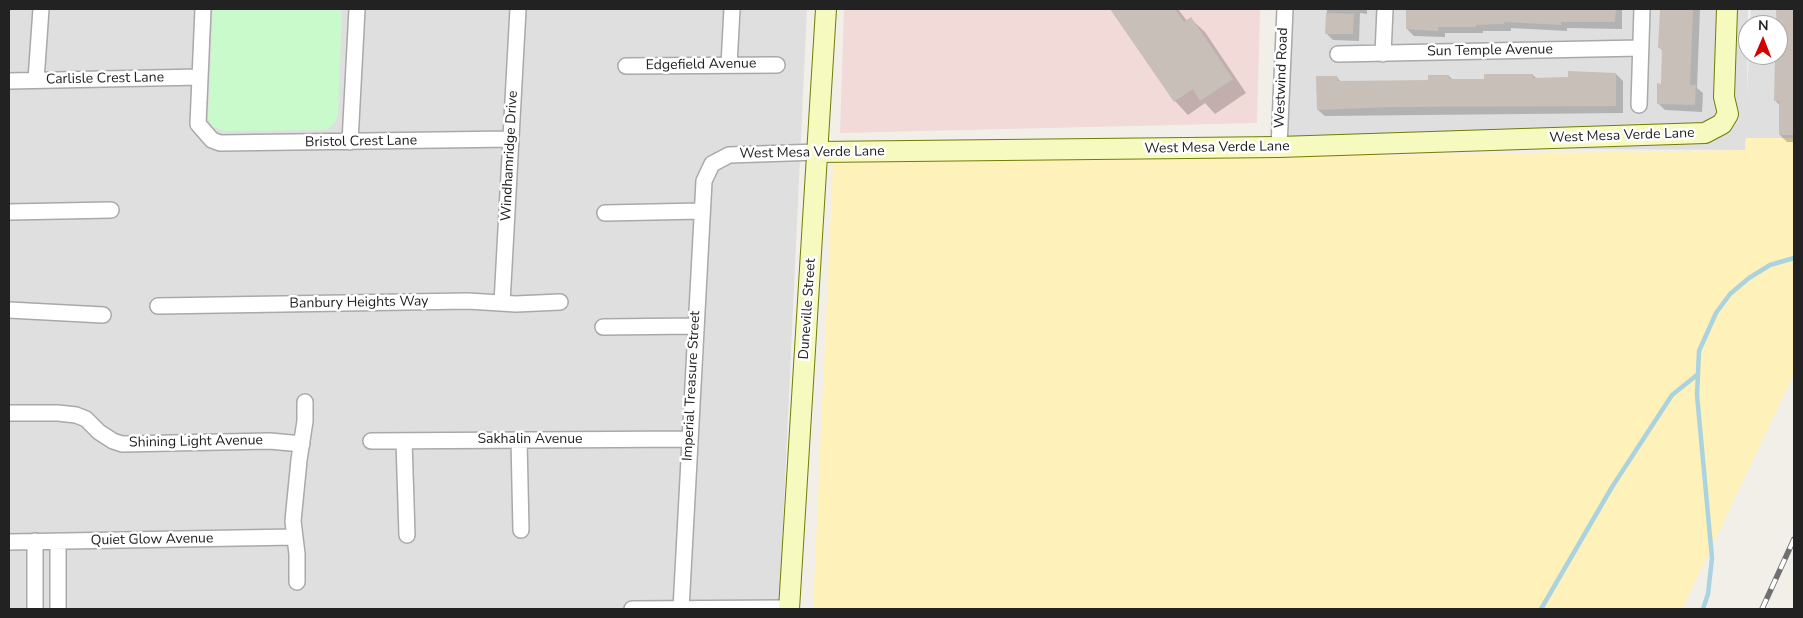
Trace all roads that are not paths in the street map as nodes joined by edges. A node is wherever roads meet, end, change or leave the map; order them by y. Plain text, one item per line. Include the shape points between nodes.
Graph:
1 (41, 9) edge
2 (203, 9) edge
3 (358, 9) edge
4 (518, 9) edge
5 (732, 9) edge
6 (826, 9) edge
7 (1285, 9) edge
8 (1385, 9) edge
9 (1642, 9) edge
10 (1727, 9) edge
11 (1641, 48) junction
12 (1338, 54) dead end
13 (1383, 54) junction
14 (777, 64) dead end
15 (729, 65) junction
16 (626, 66) dead end
17 (200, 77) junction
18 (36, 80) junction
19 (9, 81) edge
20 (1639, 105) dead end
21 (511, 140) junction
22 (350, 142) junction
23 (1279, 147) junction
24 (818, 152) junction
25 (712, 164) joint
26 (111, 210) dead end
27 (701, 211) junction
28 (9, 212) edge
29 (606, 213) dead end
30 (560, 302) dead end
31 (502, 303) junction
32 (158, 306) dead end
33 (9, 310) edge
34 (103, 315) dead end
35 (695, 326) junction
36 (604, 328) dead end
37 (305, 402) dead end
38 (9, 413) edge
39 (690, 439) junction
40 (519, 440) junction
41 (371, 441) dead end
42 (404, 441) junction
43 (302, 444) junction
44 (521, 530) dead end
45 (407, 535) dead end
46 (295, 537) junction
47 (35, 541) junction
48 (58, 541) junction
49 (9, 542) edge
50 (296, 582) dead end
51 (35, 609) edge
52 (58, 609) edge
53 (632, 609) edge
54 (681, 609) edge
55 (788, 609) edge

1 - 18 street
2 - 17 street
3 - 22 street
4 - 21 street, Windhamridge Drive
5 - 15 street
6 - 24 street, Duneville Street
7 - 23 street, Westwind Road
8 - 13 street
9 - 11 street
10 - 23 street, West Mesa Verde Lane via 1724,97 1728,114 1722,124 1705,133
11 - 13 street, Sun Temple Avenue
11 - 20 street
12 - 13 street, Sun Temple Avenue
14 - 15 street, Edgefield Avenue
15 - 16 street, Edgefield Avenue
17 - 18 street, Carlisle Crest Lane
17 - 22 street, Bristol Crest Lane via 198,124 212,140 232,144
18 - 19 street, Carlisle Crest Lane
21 - 22 street, Bristol Crest Lane
21 - 31 street, Windhamridge Drive
23 - 24 street, West Mesa Verde Lane
24 - 25 street, West Mesa Verde Lane via 729,156
24 - 55 street, Duneville Street
25 - 27 street, Imperial Treasure Street via 704,182
26 - 28 street
27 - 29 street
27 - 35 street, Imperial Treasure Street
30 - 31 street, Banbury Heights Way
31 - 32 street, Banbury Heights Way
33 - 34 street
35 - 36 street
35 - 39 street, Imperial Treasure Street
37 - 43 street
38 - 43 street, Shining Light Avenue via 76,415 122,444 270,441
39 - 40 street, Sakhalin Avenue
39 - 54 street, Imperial Treasure Street
40 - 42 street, Sakhalin Avenue
40 - 44 street
41 - 42 street, Sakhalin Avenue
42 - 45 street
43 - 46 street via 293,521
46 - 48 street, Quiet Glow Avenue
46 - 50 street
47 - 48 street, Quiet Glow Avenue
47 - 49 street, Quiet Glow Avenue
47 - 51 street
48 - 52 street
53 - 54 street
54 - 55 street

